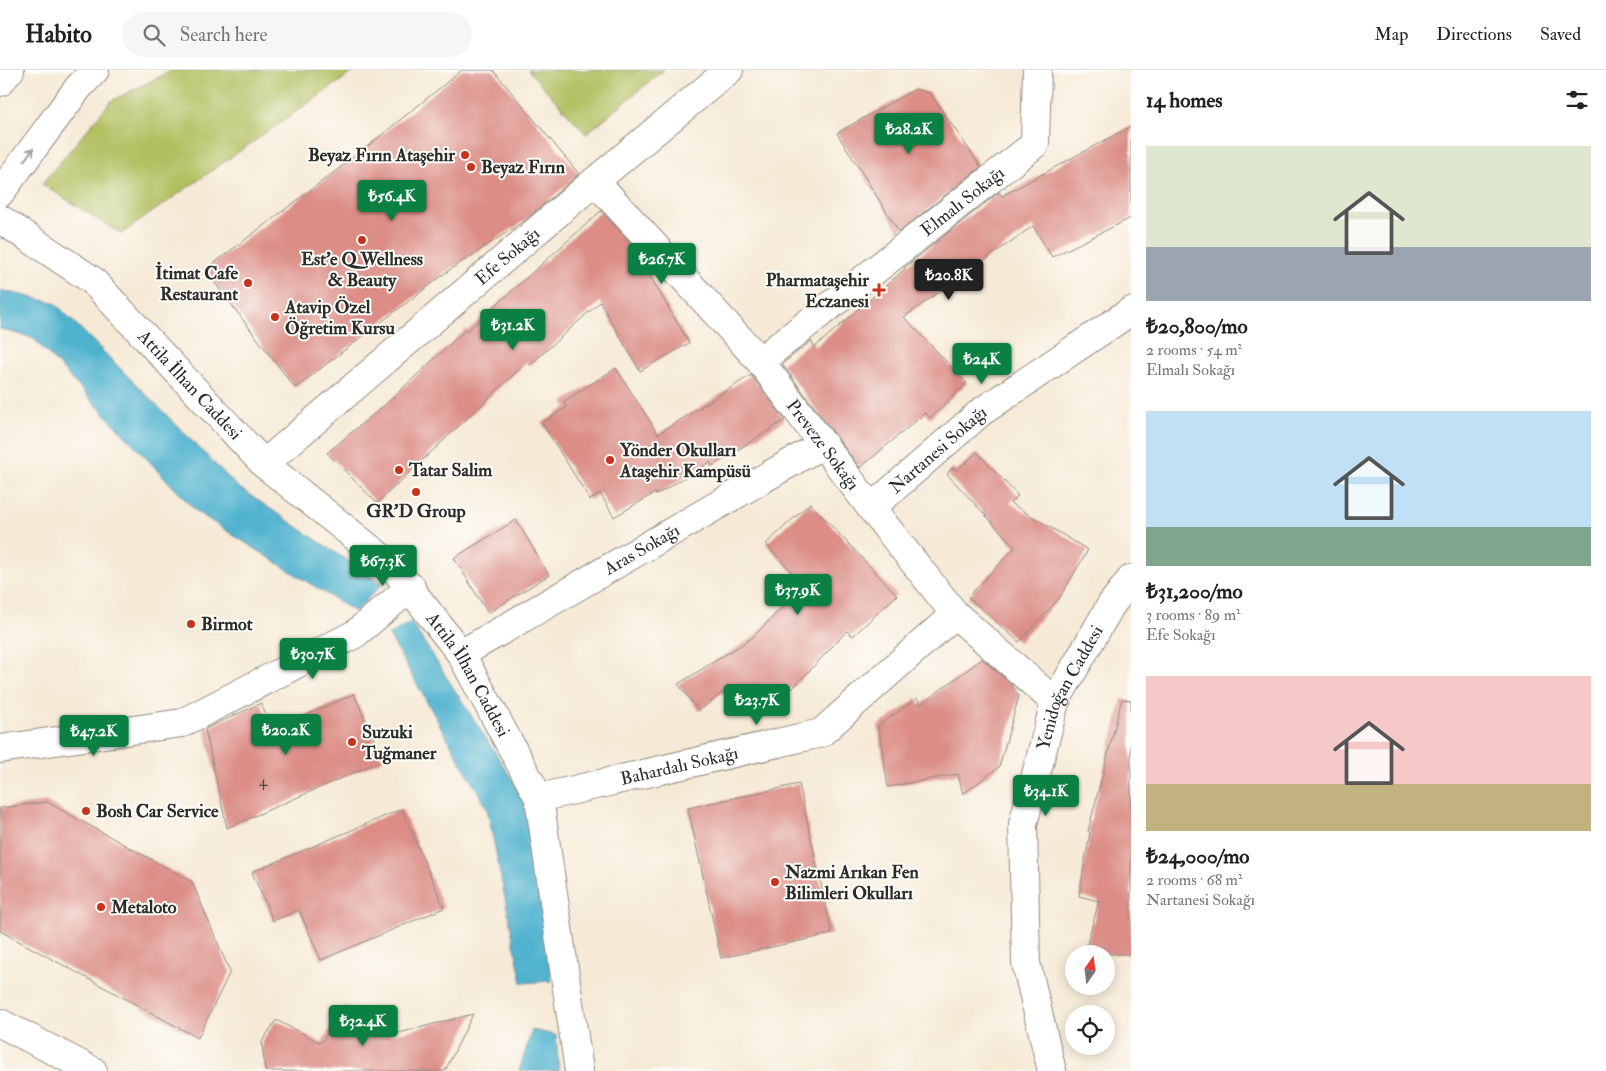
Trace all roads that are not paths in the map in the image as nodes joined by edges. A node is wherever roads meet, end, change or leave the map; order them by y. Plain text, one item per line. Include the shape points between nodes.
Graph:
1 (10, 70) edge
2 (112, 70) edge
3 (729, 70) edge
4 (1037, 70) edge
5 (87, 79) edge
6 (0, 82) edge
7 (595, 181) junction
8 (0, 193) edge
9 (0, 219) edge
10 (1131, 311) edge
11 (760, 361) junction
12 (823, 444) junction
13 (264, 464) junction
14 (871, 508) junction
15 (1131, 579) edge
16 (411, 588) junction
17 (955, 614) junction
18 (461, 654) junction
19 (1055, 702) junction
20 (0, 749) edge
21 (539, 798) junction
22 (0, 1023) edge
23 (83, 1069) edge
24 (1048, 1070) edge
25 (579, 1071) edge

1 - 6 street
2 - 5 street
3 - 7 street, Efe Sokağı
4 - 11 street, Elmalı Sokağı via 1035,144
8 -> 5 street
7 - 11 street, Preveze Sokağı
7 - 13 street, Efe Sokağı
9 - 13 street, Attila İlhan Caddesi via 92,280
10 - 14 street, Nartanesi Sokağı via 981,412
11 - 12 street, Preveze Sokağı
12 - 14 street, Preveze Sokağı
12 - 18 street, Aras Sokağı
13 - 16 street, Attila İlhan Caddesi via 393,567
14 - 17 street, Preveze Sokağı
15 - 19 street, Yenidoğan Caddesi via 1111,605
16 - 18 street, Attila İlhan Caddesi
16 - 20 street via 356,634 182,723
17 - 19 street, Preveze Sokağı
17 - 21 street, Bahardalı Sokağı via 821,733
18 - 21 street, Attila İlhan Caddesi
19 - 24 street, Yenidoğan Caddesi via 1023,824 1026,963
21 - 25 street, Attila İlhan Caddesi
22 - 23 street

